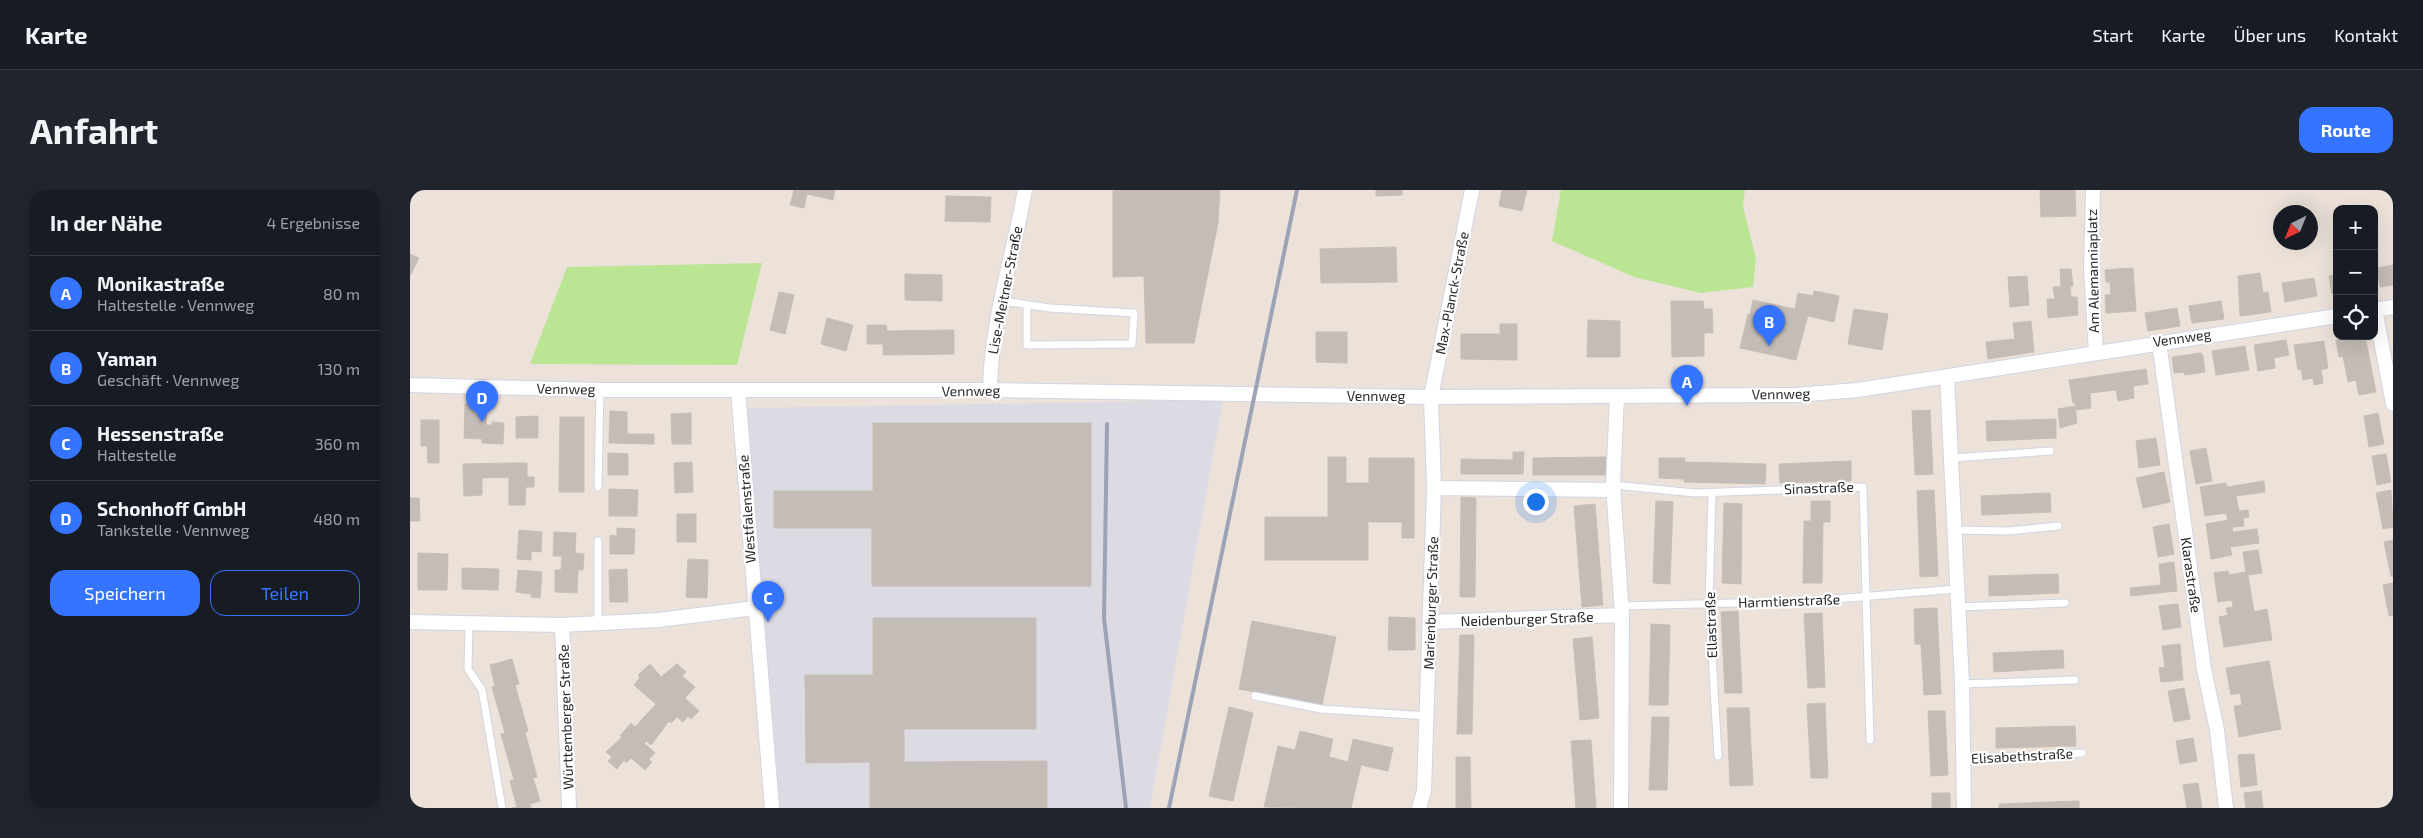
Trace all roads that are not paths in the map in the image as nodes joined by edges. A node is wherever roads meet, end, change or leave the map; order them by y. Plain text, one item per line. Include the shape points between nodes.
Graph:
1 (1025, 190) edge
2 (1472, 190) edge
3 (2092, 190) edge
4 (1002, 301) junction
5 (1027, 305) junction
6 (2393, 307) edge
7 (2378, 310) edge
8 (2333, 317) edge
9 (2378, 326) edge
10 (2158, 342) junction
11 (2096, 352) junction
12 (1947, 376) junction
13 (410, 385) edge
14 (600, 390) junction
15 (738, 390) junction
16 (990, 390) junction
17 (1617, 396) junction
18 (1431, 397) junction
19 (2393, 404) edge
20 (2050, 451) dead end
21 (1952, 458) junction
22 (598, 487) dead end
23 (1434, 488) junction
24 (1613, 488) junction
25 (1712, 493) junction
26 (2058, 526) dead end
27 (1954, 530) junction
28 (598, 541) dead end
29 (1956, 589) junction
30 (1866, 597) junction
31 (2065, 603) dead end
32 (1709, 604) junction
33 (1956, 607) junction
34 (755, 608) junction
35 (1622, 611) junction
36 (410, 622) edge
37 (1431, 622) junction
38 (470, 623) junction
39 (598, 623) junction
40 (562, 625) junction
41 (2075, 680) dead end
42 (1962, 684) junction
43 (1255, 696) dead end
44 (1427, 716) junction
45 (1870, 740) dead end
46 (2082, 753) dead end
47 (1718, 756) dead end
48 (1963, 759) junction
49 (1424, 791) junction
50 (502, 808) edge
51 (570, 808) edge
52 (772, 808) edge
53 (1420, 808) edge
54 (1426, 808) edge
55 (1621, 808) edge
56 (1964, 808) edge
57 (2226, 808) edge

1 - 4 street, Lise-Meitner-Straße
2 - 18 street, Max-Planck-Straße
3 - 11 street, Am Alemanniaplatz via 2091,270
4 - 5 lane
4 - 16 street, Lise-Meitner-Straße via 990,365
5 - 5 lane via 1134,313 1132,344 1027,345
6 - 7 street
8 - 10 street, Vennweg
9 - 19 street
10 - 11 street, Vennweg
10 - 57 street, Klarastraße
11 - 12 street, Vennweg
12 - 17 street, Vennweg via 1858,390 1795,395
12 - 21 street, Elisabethstraße
13 - 14 street, Vennweg
14 - 15 street, Vennweg
14 - 22 lane
15 - 16 street, Vennweg
15 - 34 street, Westfalenstraße
16 - 18 street, Vennweg
17 - 18 street, Vennweg
17 - 24 street
18 - 23 street, Marienburger Straße
20 - 21 lane
21 - 27 street, Elisabethstraße
23 - 24 street
23 - 37 street, Marienburger Straße
24 - 25 lane, Sinastraße
24 - 35 street
25 - 30 lane, Sinastraße via 1862,487
25 - 32 lane, Ellastraße
26 - 27 lane
27 - 29 street, Elisabethstraße
28 - 39 lane
29 - 30 lane, Harmtienstraße
29 - 33 street, Elisabethstraße
30 - 32 lane, Harmtienstraße
30 - 45 lane, Sinastraße
31 - 33 lane
32 - 35 lane, Harmtienstraße
32 - 47 lane, Ellastraße
33 - 42 street, Elisabethstraße
34 - 39 street via 658,620
34 - 52 street, Westfalenstraße
35 - 37 street, Neidenburger Straße
35 - 55 street
36 - 38 street
37 - 44 street, Marienburger Straße
38 - 40 street
38 - 50 lane via 468,669 482,690
39 - 40 street
40 - 51 street, Württemberger Straße
41 - 42 lane
42 - 48 street, Elisabethstraße
43 - 44 lane via 1321,709
44 - 49 street, Marienburger Straße
46 - 48 lane, Elisabethstraße
48 - 56 street, Elisabethstraße
49 - 53 street, Marienburger Straße
49 - 54 street

